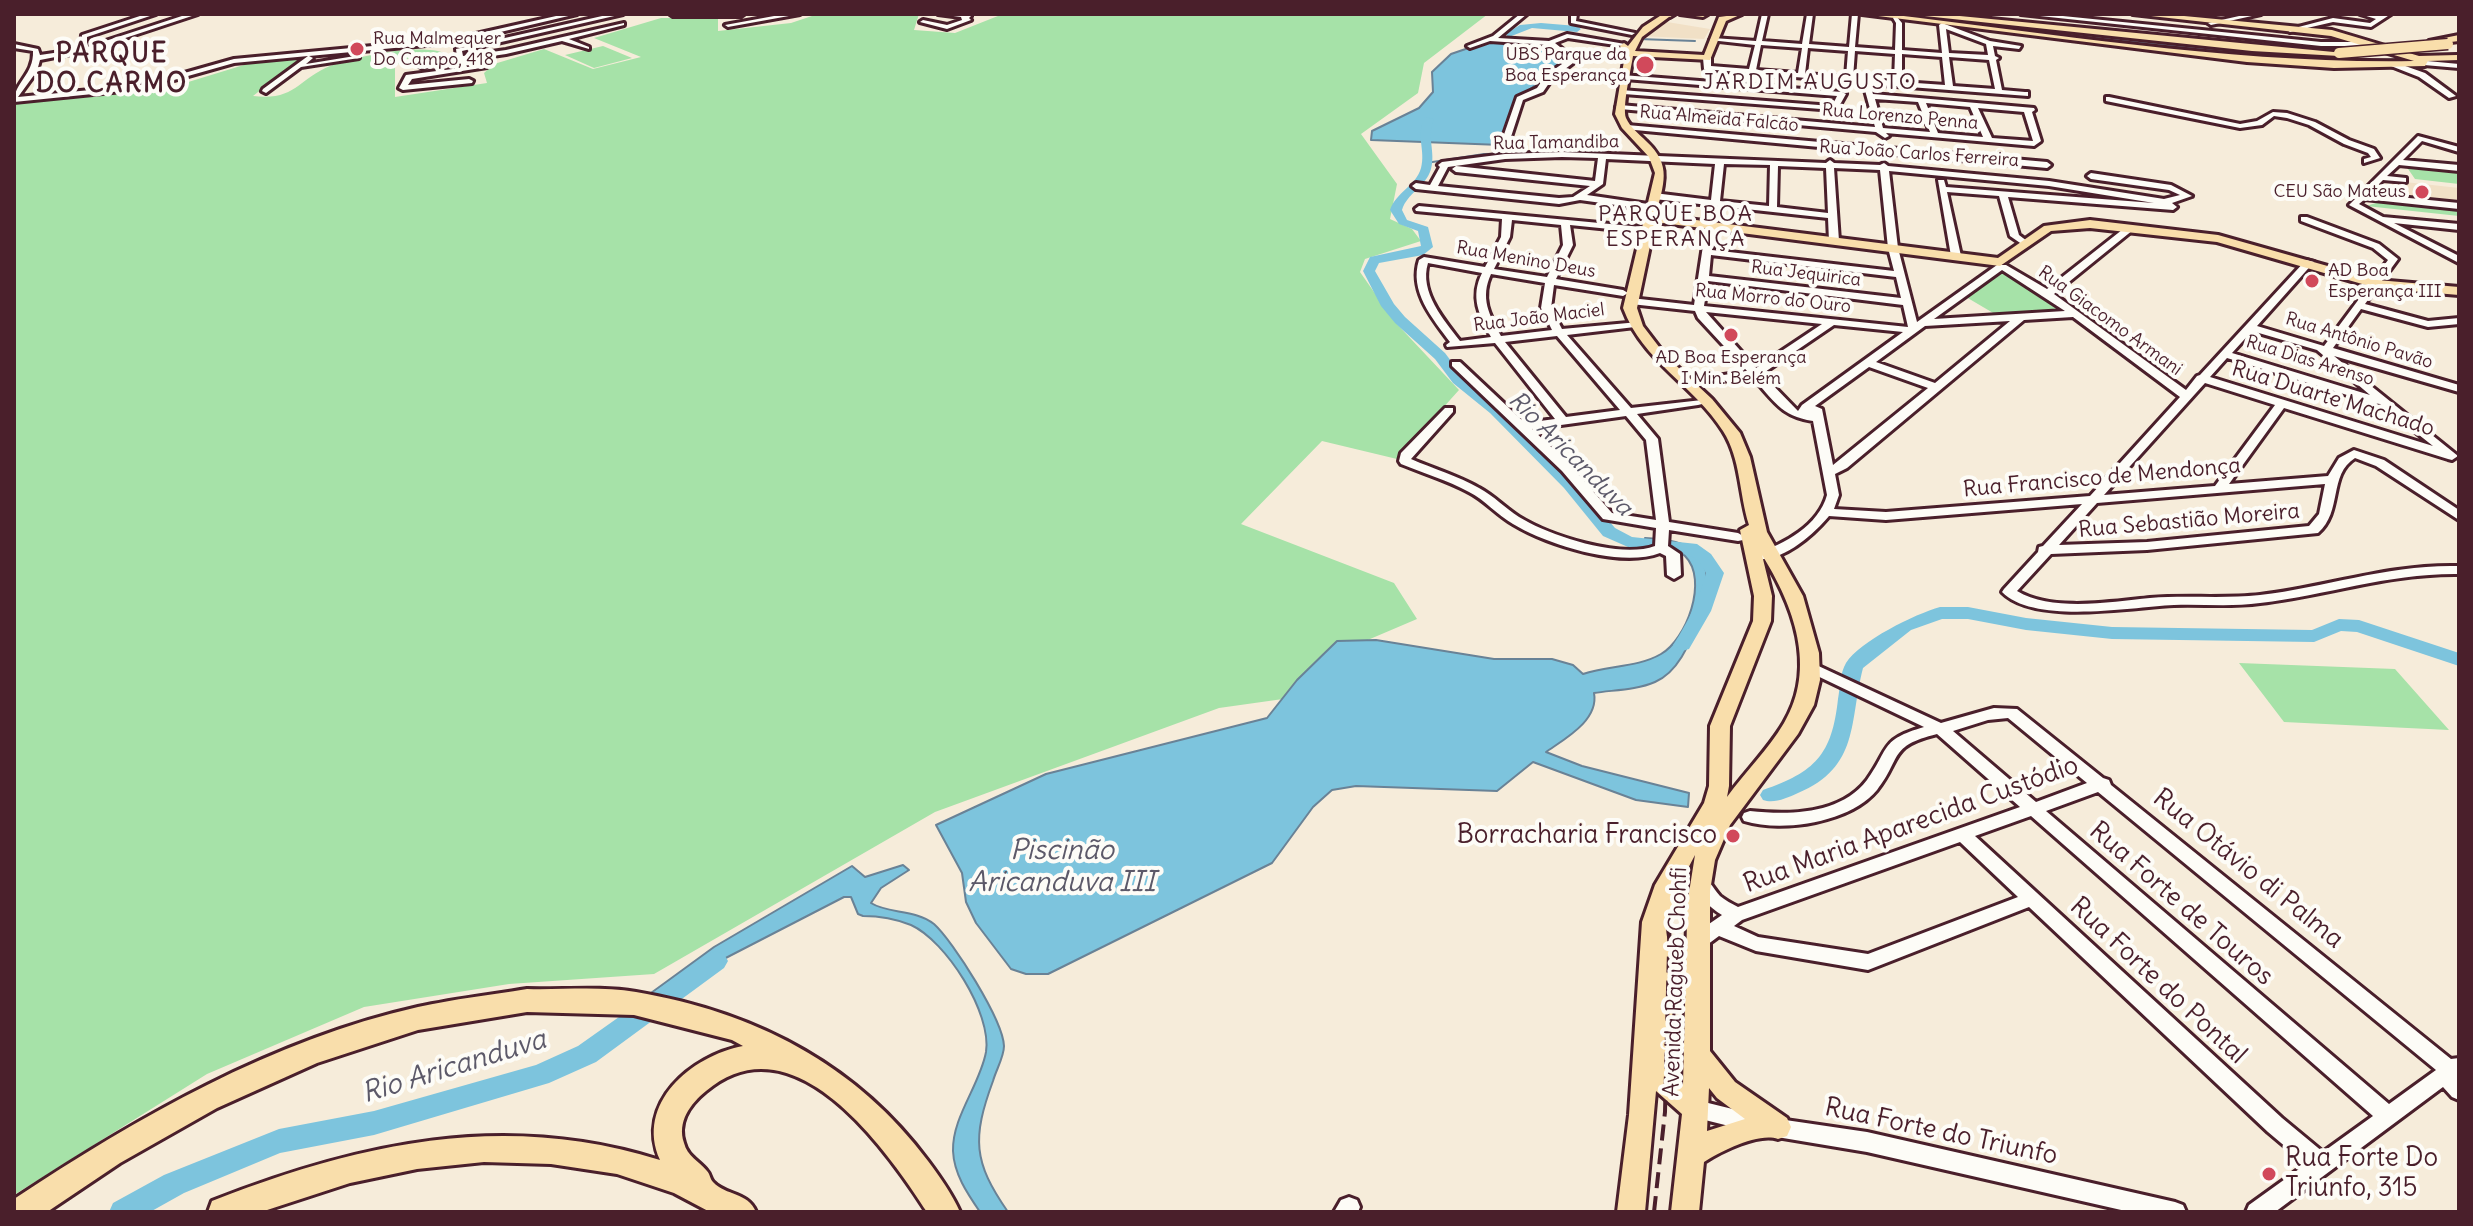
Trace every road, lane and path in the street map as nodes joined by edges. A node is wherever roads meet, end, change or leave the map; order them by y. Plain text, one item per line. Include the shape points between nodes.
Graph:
1 (153, 14) edge
2 (191, 14) edge
3 (574, 14) edge
4 (620, 14) edge
5 (673, 14) edge
6 (741, 14) edge
7 (797, 14) edge
8 (941, 14) edge
9 (973, 14) edge
10 (1524, 14) edge
11 (1574, 14) edge
12 (1601, 14) edge
13 (1660, 14) edge
14 (1670, 14) edge
15 (1685, 14) edge
16 (1703, 14) edge
17 (1738, 14) edge
18 (1765, 14) edge
19 (1810, 14) edge
20 (1855, 14) edge
21 (1866, 14) edge
22 (1911, 14) edge
23 (1967, 14) edge
24 (2024, 14) edge
25 (2137, 14) edge
26 (2245, 14) edge
27 (2255, 14) edge
28 (2363, 14) edge
29 (2158, 15) edge
30 (551, 16) edge
31 (2386, 16) edge
32 (964, 18) junction
33 (1896, 18) junction
34 (1941, 19) edge
35 (923, 22) dead end
36 (2216, 22) junction
37 (622, 24) dead end
38 (1585, 24) junction
39 (530, 25) junction
40 (728, 25) dead end
41 (2063, 26) junction
42 (1964, 29) junction
43 (2290, 30) junction
44 (2183, 31) junction
45 (547, 32) junction
46 (1550, 33) dead end
47 (2326, 33) junction
48 (564, 39) junction
49 (1489, 39) junction
50 (1713, 40) junction
51 (2348, 41) junction
52 (2455, 42) edge
53 (1550, 43) junction
54 (1627, 43) junction
55 (1760, 43) junction
56 (1989, 43) junction
57 (14, 46) edge
58 (1470, 46) dead end
59 (1806, 46) junction
60 (2019, 47) dead end
61 (587, 48) dead end
62 (1852, 49) junction
63 (84, 50) junction
64 (2335, 51) junction
65 (1898, 52) junction
66 (312, 55) junction
67 (1945, 55) junction
68 (362, 56) dead end
69 (37, 58) junction
70 (1995, 58) junction
71 (461, 60) junction
72 (2424, 61) junction
73 (1707, 62) junction
74 (2458, 63) edge
75 (2395, 64) junction
76 (421, 65) dead end
77 (304, 66) junction
78 (483, 67) dead end
79 (1726, 69) junction
80 (464, 70) junction
81 (1752, 71) junction
82 (2422, 75) junction
83 (1801, 76) junction
84 (1625, 77) junction
85 (1849, 79) junction
86 (469, 81) dead end
87 (1866, 81) junction
88 (1898, 83) junction
89 (1729, 85) junction
90 (2446, 85) dead end
91 (1949, 87) junction
92 (266, 91) dead end
93 (1624, 92) junction
94 (1999, 92) junction
95 (2025, 94) dead end
96 (1870, 96) junction
97 (2452, 96) dead end
98 (14, 99) edge
99 (2109, 99) dead end
100 (1921, 100) junction
101 (1731, 104) junction
102 (1973, 105) junction
103 (1620, 107) junction
104 (1768, 121) junction
105 (1627, 127) junction
106 (1880, 132) junction
107 (1935, 136) junction
108 (1770, 140) junction
109 (1989, 141) junction
110 (1504, 146) dead end
111 (2459, 150) edge
112 (1924, 154) junction
113 (1602, 157) junction
114 (1654, 159) junction
115 (1720, 161) junction
116 (2367, 161) dead end
117 (1774, 162) junction
118 (2397, 162) junction
119 (1830, 163) junction
120 (2047, 165) dead end
121 (1460, 166) junction
122 (1884, 166) junction
123 (2459, 168) edge
124 (1938, 170) junction
125 (2091, 176) dead end
126 (2383, 178) junction
127 (2403, 180) dead end
128 (1599, 184) junction
129 (1416, 186) dead end
130 (1433, 188) junction
131 (1943, 189) junction
132 (2003, 194) junction
133 (1579, 196) junction
134 (1654, 196) junction
135 (2365, 196) junction
136 (1715, 202) junction
137 (2166, 206) junction
138 (2459, 206) edge
139 (1419, 209) dead end
140 (1773, 209) junction
141 (2186, 211) dead end
142 (1832, 216) junction
143 (1507, 218) junction
144 (1644, 218) junction
145 (2377, 218) junction
146 (2304, 219) dead end
147 (1565, 223) junction
148 (1711, 226) junction
149 (2459, 227) edge
150 (2130, 228) junction
151 (1834, 241) junction
152 (2026, 244) junction
153 (1893, 248) junction
154 (1706, 252) junction
155 (1956, 256) junction
156 (2459, 260) edge
157 (2309, 262) junction
158 (2001, 265) junction
159 (1489, 270) junction
160 (1900, 275) junction
161 (1703, 278) junction
162 (1550, 281) junction
163 (2376, 284) junction
164 (2459, 291) edge
165 (2048, 294) junction
166 (1627, 297) junction
167 (1907, 306) junction
168 (2362, 306) junction
169 (1699, 307) junction
170 (2074, 314) junction
171 (2021, 317) junction
172 (2459, 321) edge
173 (1832, 322) junction
174 (1631, 324) junction
175 (1918, 326) junction
176 (2249, 327) junction
177 (1558, 331) junction
178 (1497, 338) junction
179 (1452, 344) joint
180 (2323, 349) junction
181 (2224, 354) junction
182 (1869, 363) junction
183 (1456, 364) dead end
184 (1757, 373) junction
185 (2201, 378) junction
186 (1938, 388) junction
187 (2459, 389) edge
188 (1694, 393) junction
189 (2185, 395) junction
190 (1822, 398) junction
191 (2385, 403) junction
192 (2281, 404) junction
193 (1449, 410) dead end
194 (1631, 412) junction
195 (1801, 416) junction
196 (1815, 418) junction
197 (1563, 421) junction
198 (1522, 427) junction
199 (1819, 438) junction
200 (2456, 459) edge
201 (1829, 472) junction
202 (2330, 480) junction
203 (2220, 488) junction
204 (2091, 499) junction
205 (1827, 512) junction
206 (1877, 516) junction
207 (2459, 516) edge
208 (1815, 523) junction
209 (1738, 537) dead end
210 (1662, 539) junction
211 (2044, 550) junction
212 (1772, 552) junction
213 (2459, 570) edge
214 (1674, 575) dead end
215 (1812, 668) junction
216 (1941, 729) junction
217 (2103, 784) junction
218 (2031, 809) junction
219 (1750, 817) dead end
220 (1961, 833) junction
221 (1700, 883) junction
222 (2031, 899) junction
223 (1736, 915) junction
224 (1655, 924) junction
225 (1706, 930) junction
226 (1697, 1054) junction
227 (812, 1068) junction
228 (2454, 1075) edge
229 (1696, 1109) junction
230 (2388, 1116) junction
231 (1772, 1127) junction
232 (1693, 1154) junction
233 (2323, 1165) junction
234 (714, 1195) junction
235 (21, 1212) edge
236 (223, 1212) edge
237 (741, 1212) edge
238 (945, 1212) edge
239 (1631, 1212) edge
240 (1685, 1212) edge
241 (2175, 1212) edge
242 (2257, 1212) edge

1 - 63 street via 84,36
2 - 63 street
3 - 30 street
4 - 45 street
5 - 6 street
7 - 40 street
8 - 32 street
9 - 32 street
10 - 49 street
11 - 38 street via 1571,21
12 - 38 street
13 - 54 main road
14 - 54 main road
15 - 16 highway
17 - 50 main road via 1725,17
18 - 55 street
19 - 59 street
20 - 62 street
21 - 33 main road
22 - 64 highway via 2265,49
23 - 41 highway
24 - 44 street
25 - 29 main road
26 - 27 street
27 - 36 street
28 - 31 street
29 - 36 main road
30 - 39 street
31 - 43 street via 2371,25 2340,20
32 - 35 street via 968,19 949,27
33 - 34 main road
33 - 65 street
34 - 41 highway
34 - 42 main road
34 - 67 street
36 - 43 main road
36 - 44 street
37 - 48 street
38 - 54 street
39 - 45 street
39 - 66 street via 443,42
41 - 64 highway
42 - 56 street
42 - 75 main road via 2259,60
43 - 47 main road
44 - 51 street via 2321,44
45 - 48 street
45 - 71 street via 460,50
46 - 54 street
47 - 51 main road
47 - 72 main road
48 - 61 street
48 - 71 street
49 - 53 street
49 - 58 street
50 - 55 street
50 - 73 main road
51 - 72 main road
52 - 64 highway, bridge
52 - 64 highway, bridge
53 - 54 street via 1567,36
53 - 110 street via 1568,56 1569,63 1540,90 1520,99
54 - 73 main road
54 - 84 main road
54 - 114 main road via 1614,114
55 - 59 street
55 - 81 street
56 - 60 street
56 - 70 street
57 - 69 street via 36,50
59 - 62 street
59 - 83 street
62 - 65 street
62 - 85 street
63 - 69 street
65 - 67 street
65 - 88 street
66 - 77 street
66 - 98 street via 224,63 132,89
67 - 70 street
67 - 91 street
68 - 77 street
69 - 98 street via 36,70
70 - 94 street
71 - 76 street
71 - 80 street
72 - 74 main road
72 - 75 main road
73 - 79 street
75 - 82 street
77 - 92 street
78 - 80 street
79 - 81 street
79 - 89 street
80 - 86 street via 408,78 404,89
81 - 83 street
82 - 90 street
82 - 97 street
83 - 85 street
84 - 89 street
84 - 93 main road
85 - 87 street
87 - 88 street
87 - 96 street
88 - 91 street
89 - 101 street
89 - 101 street via 1842,94 1835,108
91 - 94 street
93 - 101 street
93 - 103 main road
94 - 95 street
96 - 100 street
96 - 106 street
99 - 116 street via 2240,126 2273,114 2307,119 2354,148 2371,151 2376,158
100 - 102 street
100 - 107 street
102 - 109 street
102 - 109 street, Rua Lorenzo Penna via 2029,110 2034,144
103 - 104 street, Rua Lorenzo Penna
103 - 105 main road
104 - 106 street, Rua Lorenzo Penna
104 - 108 street
105 - 108 street, Rua Almeida Falcão
105 - 114 main road
106 - 107 street, Rua Lorenzo Penna
106 - 112 street
107 - 109 street, Rua Lorenzo Penna
108 - 112 street, Rua Almeida Falcão
111 - 118 street via 2423,138
112 - 120 street, Rua Almeida Falcão
112 - 124 street
113 - 114 street, Rua Tamandiba
113 - 121 street, Rua Tamandiba via 1515,156
113 - 128 street
114 - 115 street, Rua João Carlos Ferreira
114 - 134 main road via 1660,173
114 - 144 main road
115 - 117 street, Rua João Carlos Ferreira
115 - 136 street
117 - 119 street, Rua João Carlos Ferreira
117 - 140 street
118 - 123 street
118 - 126 street
119 - 122 street, Rua João Carlos Ferreira
119 - 142 street
121 - 128 street
121 - 130 street via 1444,167
122 - 124 street, Rua João Carlos Ferreira
122 - 153 street
124 - 131 street
124 - 137 street, Rua João Carlos Ferreira via 2038,180
125 - 137 street via 2171,188 2188,196
126 - 127 street
126 - 135 street
128 - 133 street
129 - 130 street
130 - 133 street via 1559,201
131 - 132 street
131 - 155 street
132 - 137 street
132 - 152 street via 2015,236
133 - 144 street
134 - 136 street
134 - 144 main road
135 - 138 street
135 - 145 street via 2353,205
136 - 140 street
137 - 141 street
139 - 143 street
140 - 142 street
142 - 151 street
143 - 147 street
143 - 159 street via 1507,238
144 - 147 street
144 - 148 main road
144 - 166 main road
145 - 149 street
145 - 156 street
146 - 163 street via 2391,254 2393,259
147 - 162 street via 1568,245
148 - 151 main road
148 - 154 street
150 - 152 main road via 2060,225
150 - 157 main road via 2237,242
150 - 165 street
151 - 153 main road
152 - 158 main road
153 - 155 main road
153 - 160 street
154 - 160 street
154 - 161 street
155 - 158 main road
157 - 163 main road
157 - 176 street
158 - 165 street, Rua Giacomo Armani
158 - 175 street
159 - 162 street, Rua Menino Deus
159 - 178 street via 1480,288 1480,306
159 - 179 street, Rua Menino Deus via 1424,260 1420,278
160 - 167 street
161 - 167 street, Rua Jequirica
161 - 169 street
162 - 166 street, Rua Menino Deus
162 - 177 street via 1545,303
163 - 164 main road
163 - 168 street
165 - 170 street, Rua Giacomo Armani
166 - 169 street, Rua Morro do Ouro
166 - 174 main road
167 - 175 street
168 - 172 street via 2428,324
168 - 180 street
169 - 173 street, Rua Morro do Ouro
169 - 184 street
170 - 171 street, Rua Morro do Ouro
170 - 189 street, Rua Giacomo Armani
171 - 175 street, Rua Morro do Ouro
171 - 186 street
173 - 175 street, Rua Morro do Ouro
173 - 184 street
174 - 177 street, Rua João Maciel
174 - 188 main road, Avenida Ragueb Chohfi
175 - 182 street
176 - 180 street, Rua Antônio Pavão
176 - 181 street
177 - 178 street, Rua João Maciel
177 - 194 street
178 - 179 street, Rua João Maciel
178 - 197 street
180 - 187 street, Rua Antônio Pavão
180 - 191 street
181 - 185 street
181 - 191 street, Rua Dias Arenso
182 - 186 street
182 - 190 street
183 - 198 street
184 - 188 street
184 - 195 street via 1787,408
185 - 189 street
185 - 192 street, Rua Duarte Machado
186 - 201 street
188 - 194 street
188 - 212 main road, Avenida Ragueb Chohfi via 1731,450
189 - 204 street
190 - 195 street
190 - 196 street
191 - 200 street
192 - 200 street, Rua Duarte Machado
192 - 203 street
193 - 210 street via 1405,461 1477,491 1521,524 1553,536 1625,554 1648,554
194 - 197 street
194 - 210 street via 1652,439
195 - 196 street
195 - 199 street
196 - 199 street
197 - 198 street
198 - 210 street via 1605,513
199 - 201 street
201 - 205 street via 1833,501
202 - 203 street, Rua Francisco de Mendonça
202 - 207 street via 2348,456 2359,454
202 - 211 street, Rua Sebastião Moreira via 2323,522 2306,532
203 - 204 street, Rua Francisco de Mendonça
204 - 206 street, Rua Francisco de Mendonça
204 - 211 street
205 - 206 street, Rua Francisco de Mendonça
205 - 208 street
206 - 208 street, Rua Francisco de Mendonça
208 - 212 street
209 - 210 street
210 - 214 street via 1673,554
211 - 213 street via 2011,594 2026,601 2095,607 2259,599 2405,570
212 - 215 main road, Avenida Ragueb Chohfi via 1799,613
212 - 224 main road, Avenida Ragueb Chohfi via 1762,621 1720,726 1714,804 1666,885
215 - 216 street, Rua Forte de Touros
215 - 221 main road, Avenida Ragueb Chohfi via 1797,718 1718,823
216 - 217 street, Rua Otávio di Palma via 2009,712
216 - 218 street, Rua Forte de Touros
216 - 219 street via 1901,742 1872,785 1841,806 1792,819
217 - 218 street, Rua Maria Aparecida Custódio
217 - 228 street, Rua Otávio di Palma
218 - 220 street, Rua Maria Aparecida Custódio
218 - 230 street, Rua Forte de Touros
220 - 222 street, Rua Forte do Pontal
220 - 223 street, Rua Maria Aparecida Custódio
221 - 223 street, Rua Maria Aparecida Custódio via 1716,903
221 - 225 main road, Avenida Ragueb Chohfi
222 - 225 street via 1868,962 1756,944
222 - 233 street, Rua Forte do Pontal
223 - 225 street, Rua Maria Aparecida Custódio
224 - 225 main road via 1669,905 1682,906
224 - 229 main road via 1664,965 1659,1068 1671,1090
224 - 239 main road, Avenida Ragueb Chohfi
225 - 226 main road, Avenida Ragueb Chohfi
226 - 229 main road, Avenida Ragueb Chohfi
226 - 231 main road via 1731,1094
227 - 234 highway via 768,1058 736,1060 712,1070 682,1097 670,1118 670,1149 685,1171
227 - 235 highway via 762,1040 680,1011 622,1004 497,1003 381,1028 299,1055 147,1128
227 - 238 highway via 846,1092 894,1140
228 - 230 street
229 - 231 street, Rua Forte do Triunfo
229 - 232 main road, Avenida Ragueb Chohfi
230 - 233 street
231 - 232 main road via 1720,1137
231 - 241 street, Rua Forte do Triunfo via 1867,1142
232 - 240 main road, Avenida Ragueb Chohfi
233 - 242 street
234 - 236 highway via 679,1178 593,1155 480,1148 339,1170
234 - 237 highway

